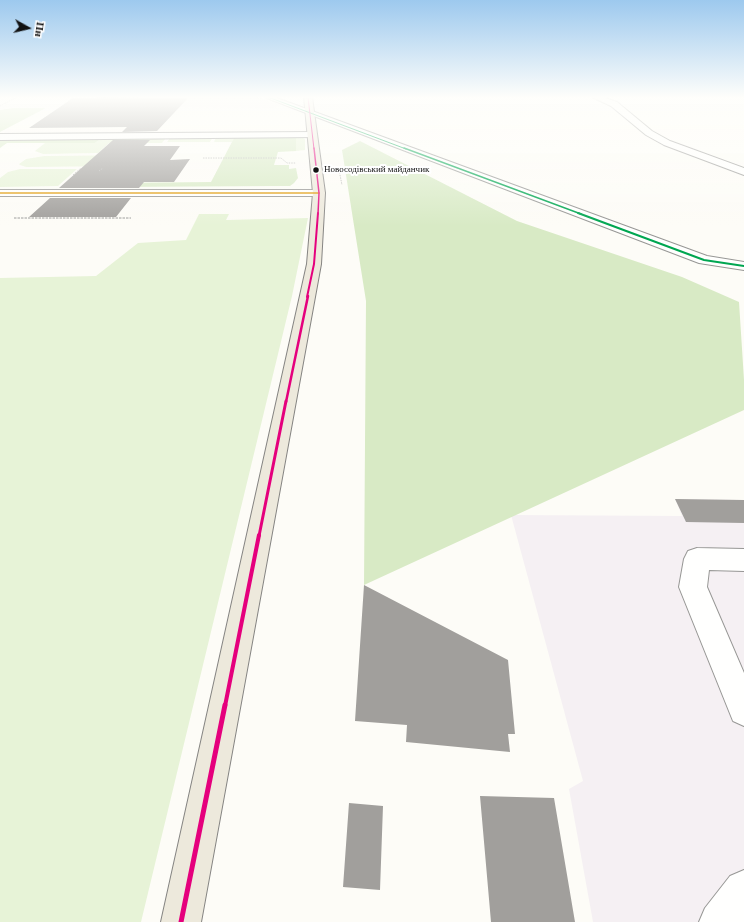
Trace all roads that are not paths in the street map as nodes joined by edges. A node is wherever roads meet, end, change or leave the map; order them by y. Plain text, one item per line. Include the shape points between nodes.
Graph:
1 (313, 140) edge
2 (378, 140) edge
3 (661, 140) edge
4 (744, 172) edge
5 (0, 193) edge
6 (319, 193) junction
7 (744, 266) edge
8 (744, 560) edge
9 (744, 710) edge
10 (744, 890) edge
11 (181, 922) edge
12 (719, 922) edge

1 - 6 main road
2 - 7 street via 704,260
3 - 4 street
5 - 6 street
6 - 11 main road via 314,264
8 - 9 street via 697,558 694,587
10 - 12 street

